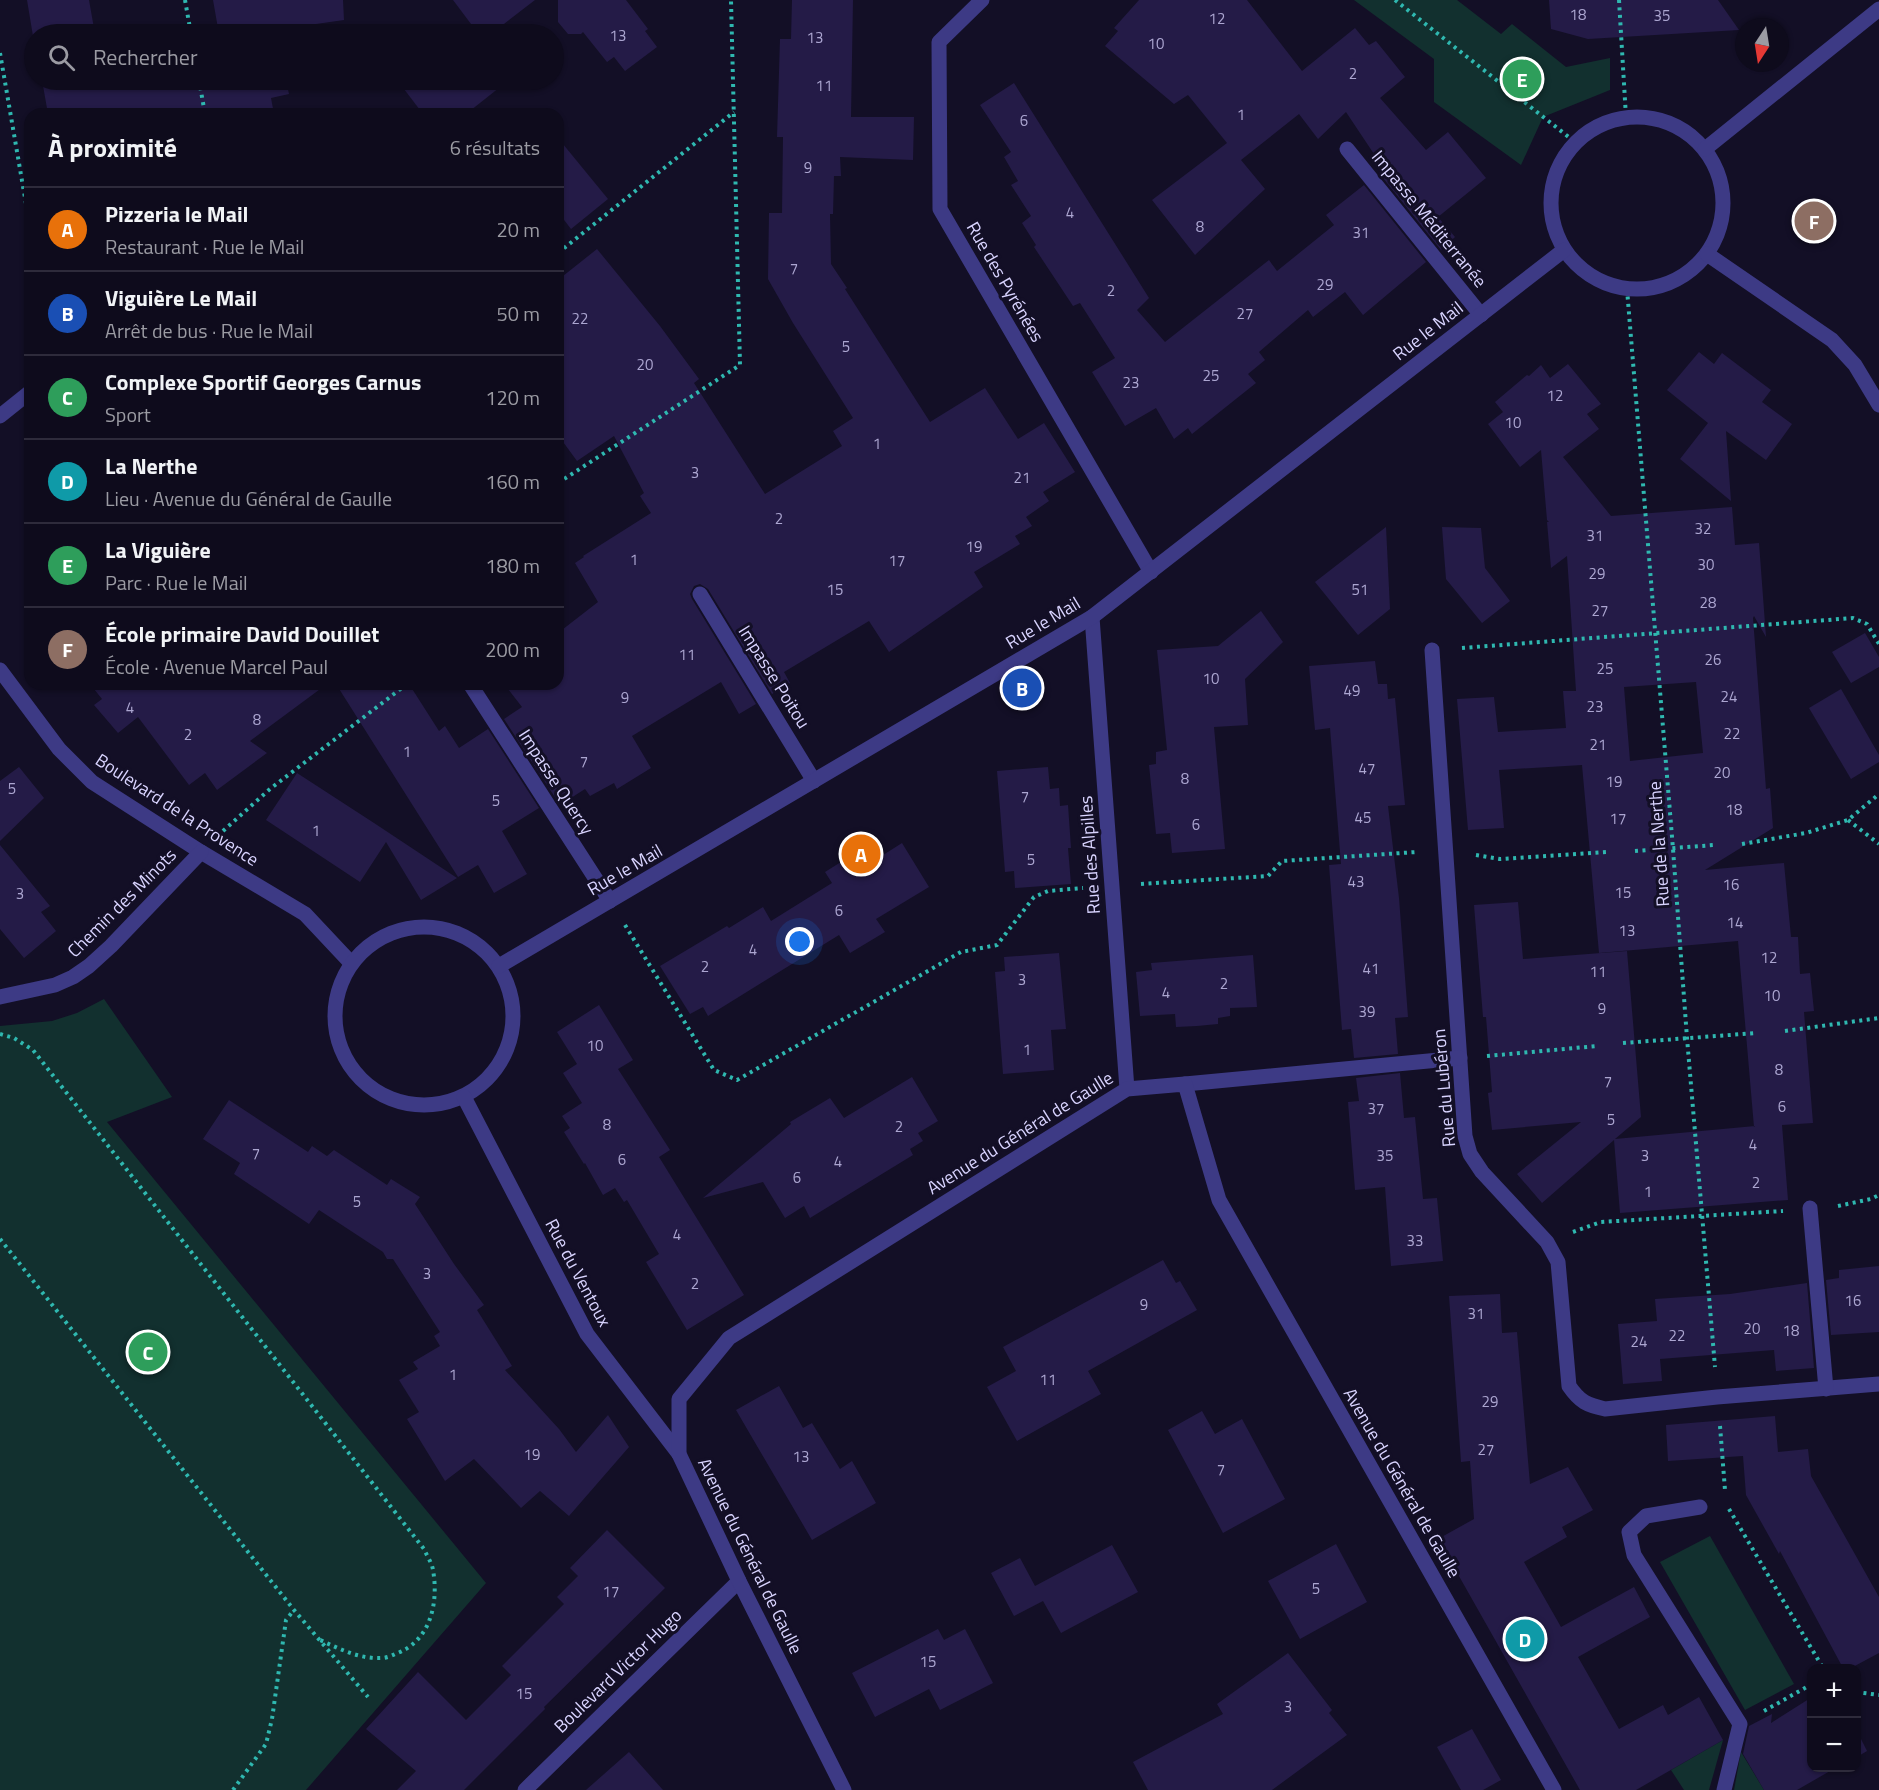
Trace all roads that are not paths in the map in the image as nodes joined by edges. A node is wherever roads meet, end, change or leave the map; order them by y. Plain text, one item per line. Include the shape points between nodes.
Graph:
1 (982, 0) edge
2 (1879, 9) edge
3 (1347, 149) dead end
4 (1704, 149) junction
5 (1564, 250) junction
6 (1707, 254) junction
7 (1481, 315) junction
8 (24, 397) edge
9 (1879, 405) edge
10 (0, 416) edge
11 (1151, 572) junction
12 (699, 594) dead end
13 (1092, 617) junction
14 (1432, 650) road end
15 (0, 670) edge
16 (474, 690) edge
17 (814, 781) junction
18 (201, 852) junction
19 (610, 901) junction
20 (351, 963) junction
21 (499, 966) junction
22 (0, 998) edge
23 (1460, 1058) junction
24 (1185, 1084) junction
25 (1126, 1089) junction
26 (464, 1097) junction
27 (1810, 1208) road end
28 (1879, 1384) edge
29 (1826, 1389) junction
30 (679, 1454) junction
31 (1700, 1508) dead end
32 (739, 1581) junction
33 (525, 1790) edge
34 (844, 1790) edge
35 (1554, 1790) edge
36 (1724, 1790) edge

1 - 11 street, Rue des Pyrénées via 939,42 940,209
2 - 4 street
3 - 7 street, Impasse Méditerranée
4 - 5 street via 1683,130 1655,119 1626,117 1599,126 1575,142 1558,166 1551,194 1552,223
4 - 6 street via 1718,174 1723,201 1719,229
5 - 6 street via 1581,269 1603,282 1628,289 1650,289 1672,282 1692,270
5 - 7 street, Rue le Mail
6 - 9 street via 1832,340 1855,365
7 - 11 street, Rue le Mail
8 - 10 street
11 - 13 street, Rue le Mail
12 - 17 street, Impasse Poitou
13 - 17 street, Rue le Mail
13 - 25 street, Rue des Alpilles
14 - 23 street, Rue du Lubéron
15 - 18 street, Boulevard de la Provence via 59,749 92,782
16 - 19 street, Impasse Quercy
17 - 19 street, Rue le Mail
18 - 20 street, Boulevard de la Provence via 305,914
18 - 22 street, Chemin des Minots via 89,966 55,985
19 - 21 street, Rue le Mail
20 - 21 street via 374,941 389,933 419,927 451,931 477,944
20 - 26 street via 337,990 333,1020 340,1051 354,1073 378,1093 406,1104 434,1106
21 - 26 street via 512,995 514,1025 505,1056 487,1081
23 - 24 street
23 - 29 street, Rue du Lubéron via 1465,1136 1470,1154 1547,1242 1558,1263 1569,1386 1577,1397 1588,1406 1605,1409
24 - 25 street, Avenue du Général de Gaulle
24 - 35 street, Avenue du Général de Gaulle via 1220,1200
25 - 30 street, Avenue du Général de Gaulle via 729,1338 679,1399
26 - 30 street, Rue du Ventoux via 587,1334
27 - 29 street
28 - 29 street, Rue du Lubéron
30 - 32 street, Avenue du Général de Gaulle
31 - 36 street via 1646,1516 1629,1533 1634,1556 1740,1724
32 - 33 street, Boulevard Victor Hugo
32 - 34 street, Avenue du Général de Gaulle

